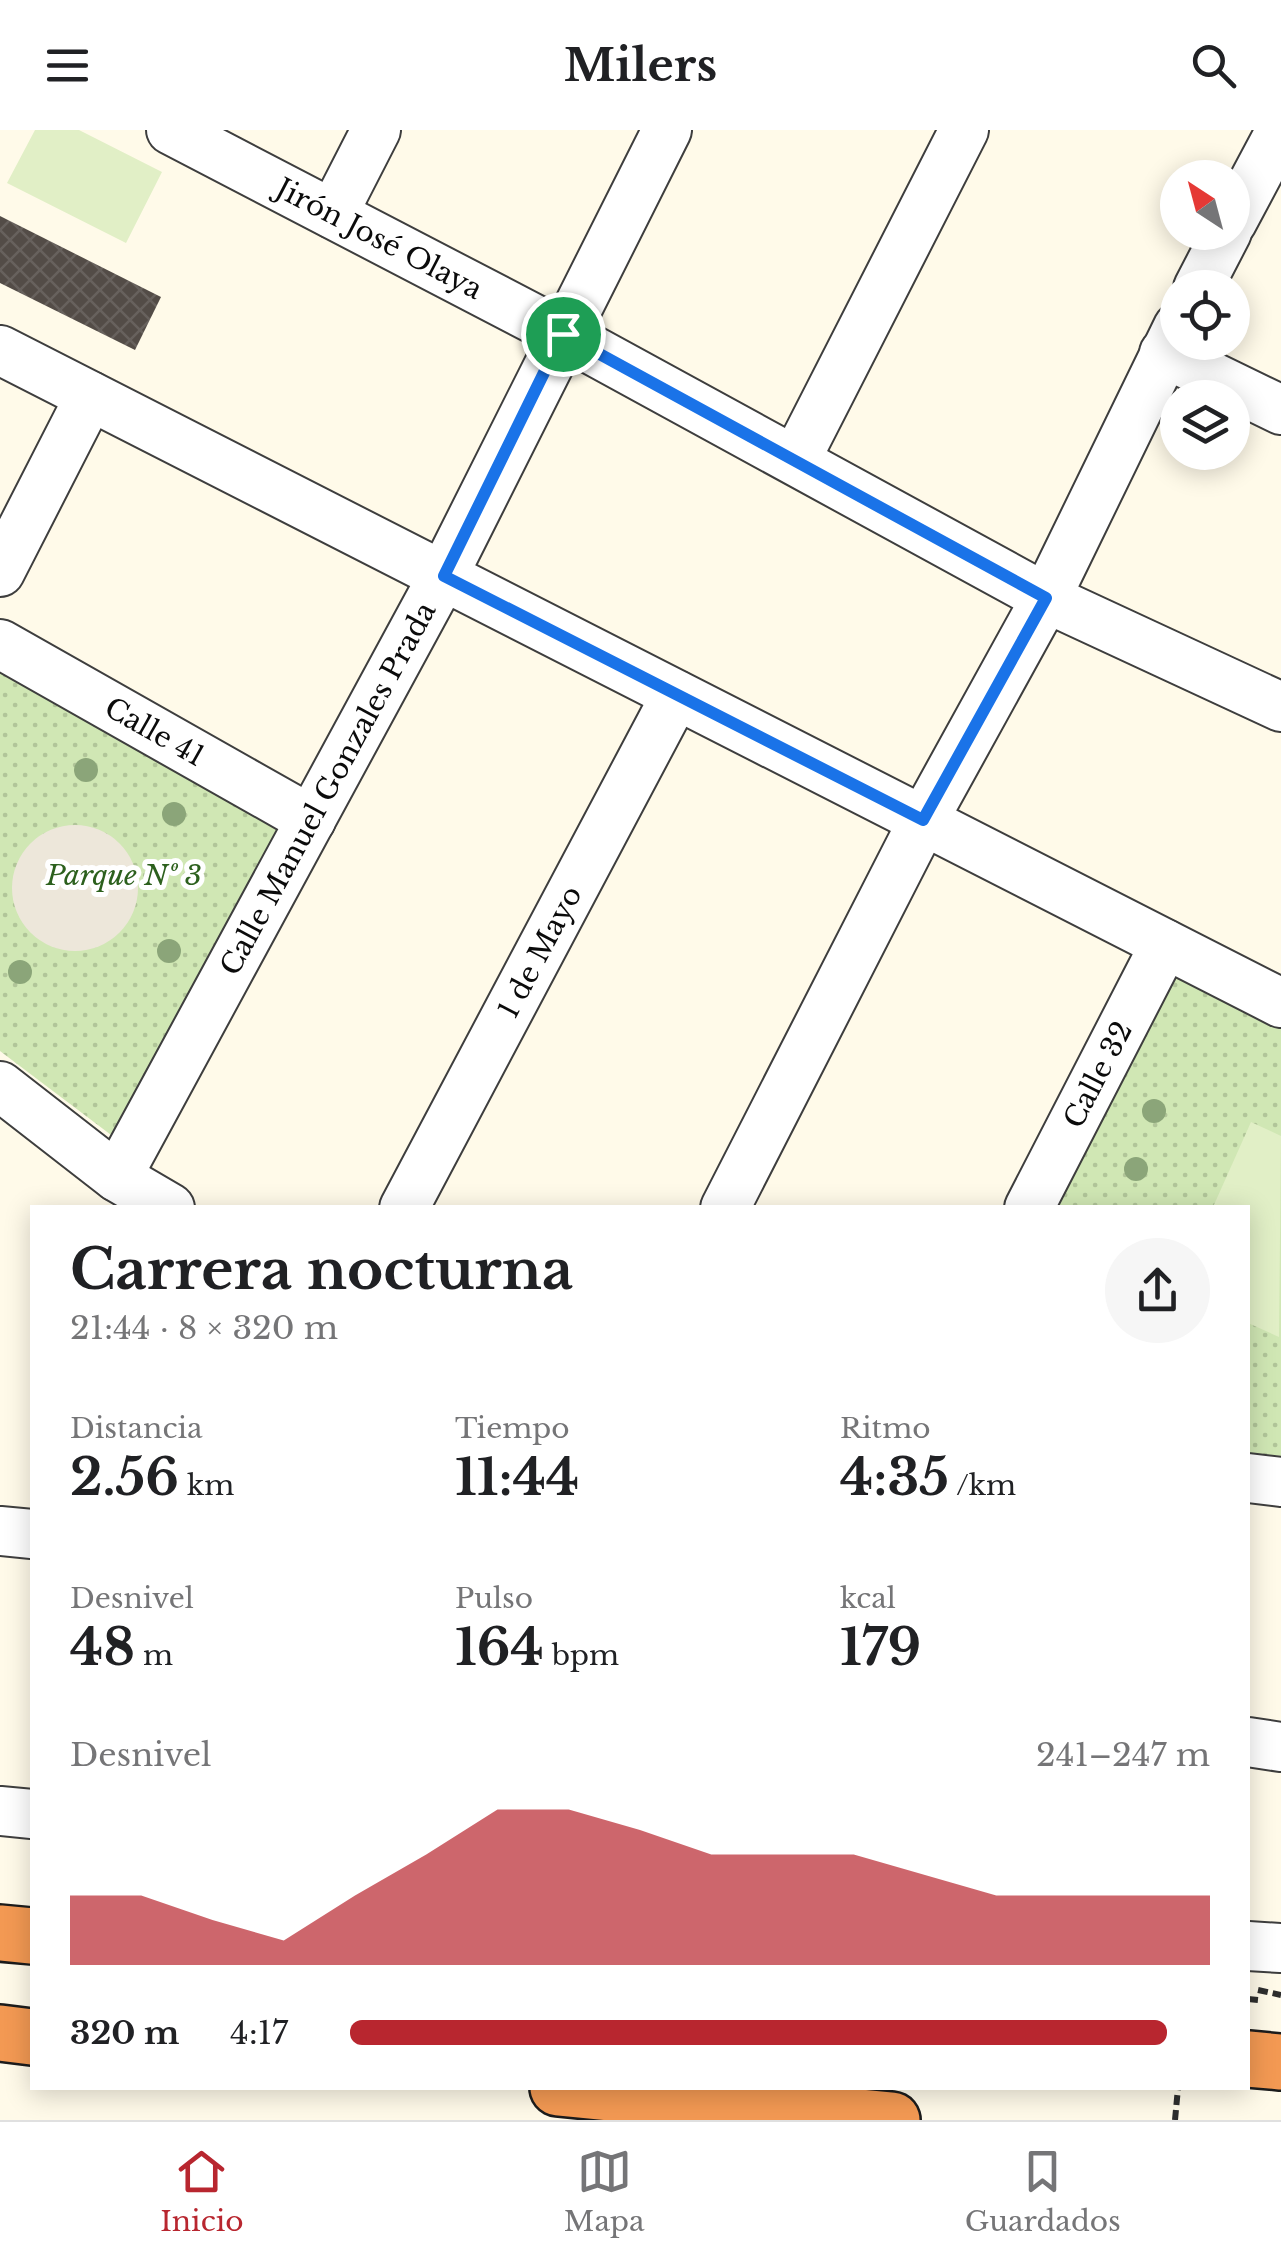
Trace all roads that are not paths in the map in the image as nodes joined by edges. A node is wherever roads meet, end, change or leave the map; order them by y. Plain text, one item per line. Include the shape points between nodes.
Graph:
1 (171, 130) edge
2 (376, 130) edge
3 (668, 130) edge
4 (964, 130) edge
5 (1281, 130) edge
6 (1250, 188) edge
7 (332, 214) junction
8 (563, 334) junction
9 (0, 350) edge
10 (1161, 360) edge
11 (1202, 360) edge
12 (90, 396) junction
13 (1281, 410) edge
14 (796, 460) junction
15 (0, 572) edge
16 (444, 576) junction
17 (1046, 598) junction
18 (0, 644) edge
19 (676, 695) junction
20 (1281, 706) edge
21 (312, 820) junction
22 (923, 820) junction
23 (1165, 944) junction
24 (1281, 1003) edge
25 (5, 1100) edge
26 (117, 1177) junction
27 (165, 1205) edge
28 (406, 1205) edge
29 (728, 1205) edge
30 (1031, 1205) edge
31 (1250, 1478) edge
32 (1281, 1482) edge
33 (1250, 1742) edge
34 (1281, 1747) edge
35 (0, 1811) edge
36 (30, 1814) edge
37 (0, 1933) edge
38 (30, 1936) edge
39 (1250, 1946) edge
40 (1281, 1948) edge
41 (0, 2033) edge
42 (30, 2036) edge
43 (1250, 2059) edge
44 (1281, 2062) edge
45 (579, 2090) edge
46 (892, 2120) edge

1 - 7 street, Jirón José Olaya
2 - 7 street
3 - 8 street, Calle Manuel Gonzales Prada
4 - 14 street
5 - 6 street
7 - 8 street, Jirón José Olaya
8 - 14 street, Jirón José Olaya
8 - 16 street, Calle Manuel Gonzales Prada
9 - 12 street
10 - 17 street
11 - 13 street
12 - 15 street
12 - 16 street
14 - 17 street, Jirón José Olaya
16 - 19 street
16 - 21 street, Calle Manuel Gonzales Prada
17 - 20 street, Jirón José Olaya
17 - 22 street
18 - 21 street, Calle 41
19 - 22 street
19 - 28 street, 1 de Mayo
21 - 26 street, Calle Manuel Gonzales Prada
22 - 23 street
22 - 29 street
23 - 24 street
23 - 30 street, Calle 32
25 - 26 street
26 - 27 street
31 - 32 street
33 - 34 street
35 - 36 street
37 - 38 highway
39 - 40 street
41 - 42 highway
43 - 44 highway
45 - 46 highway

